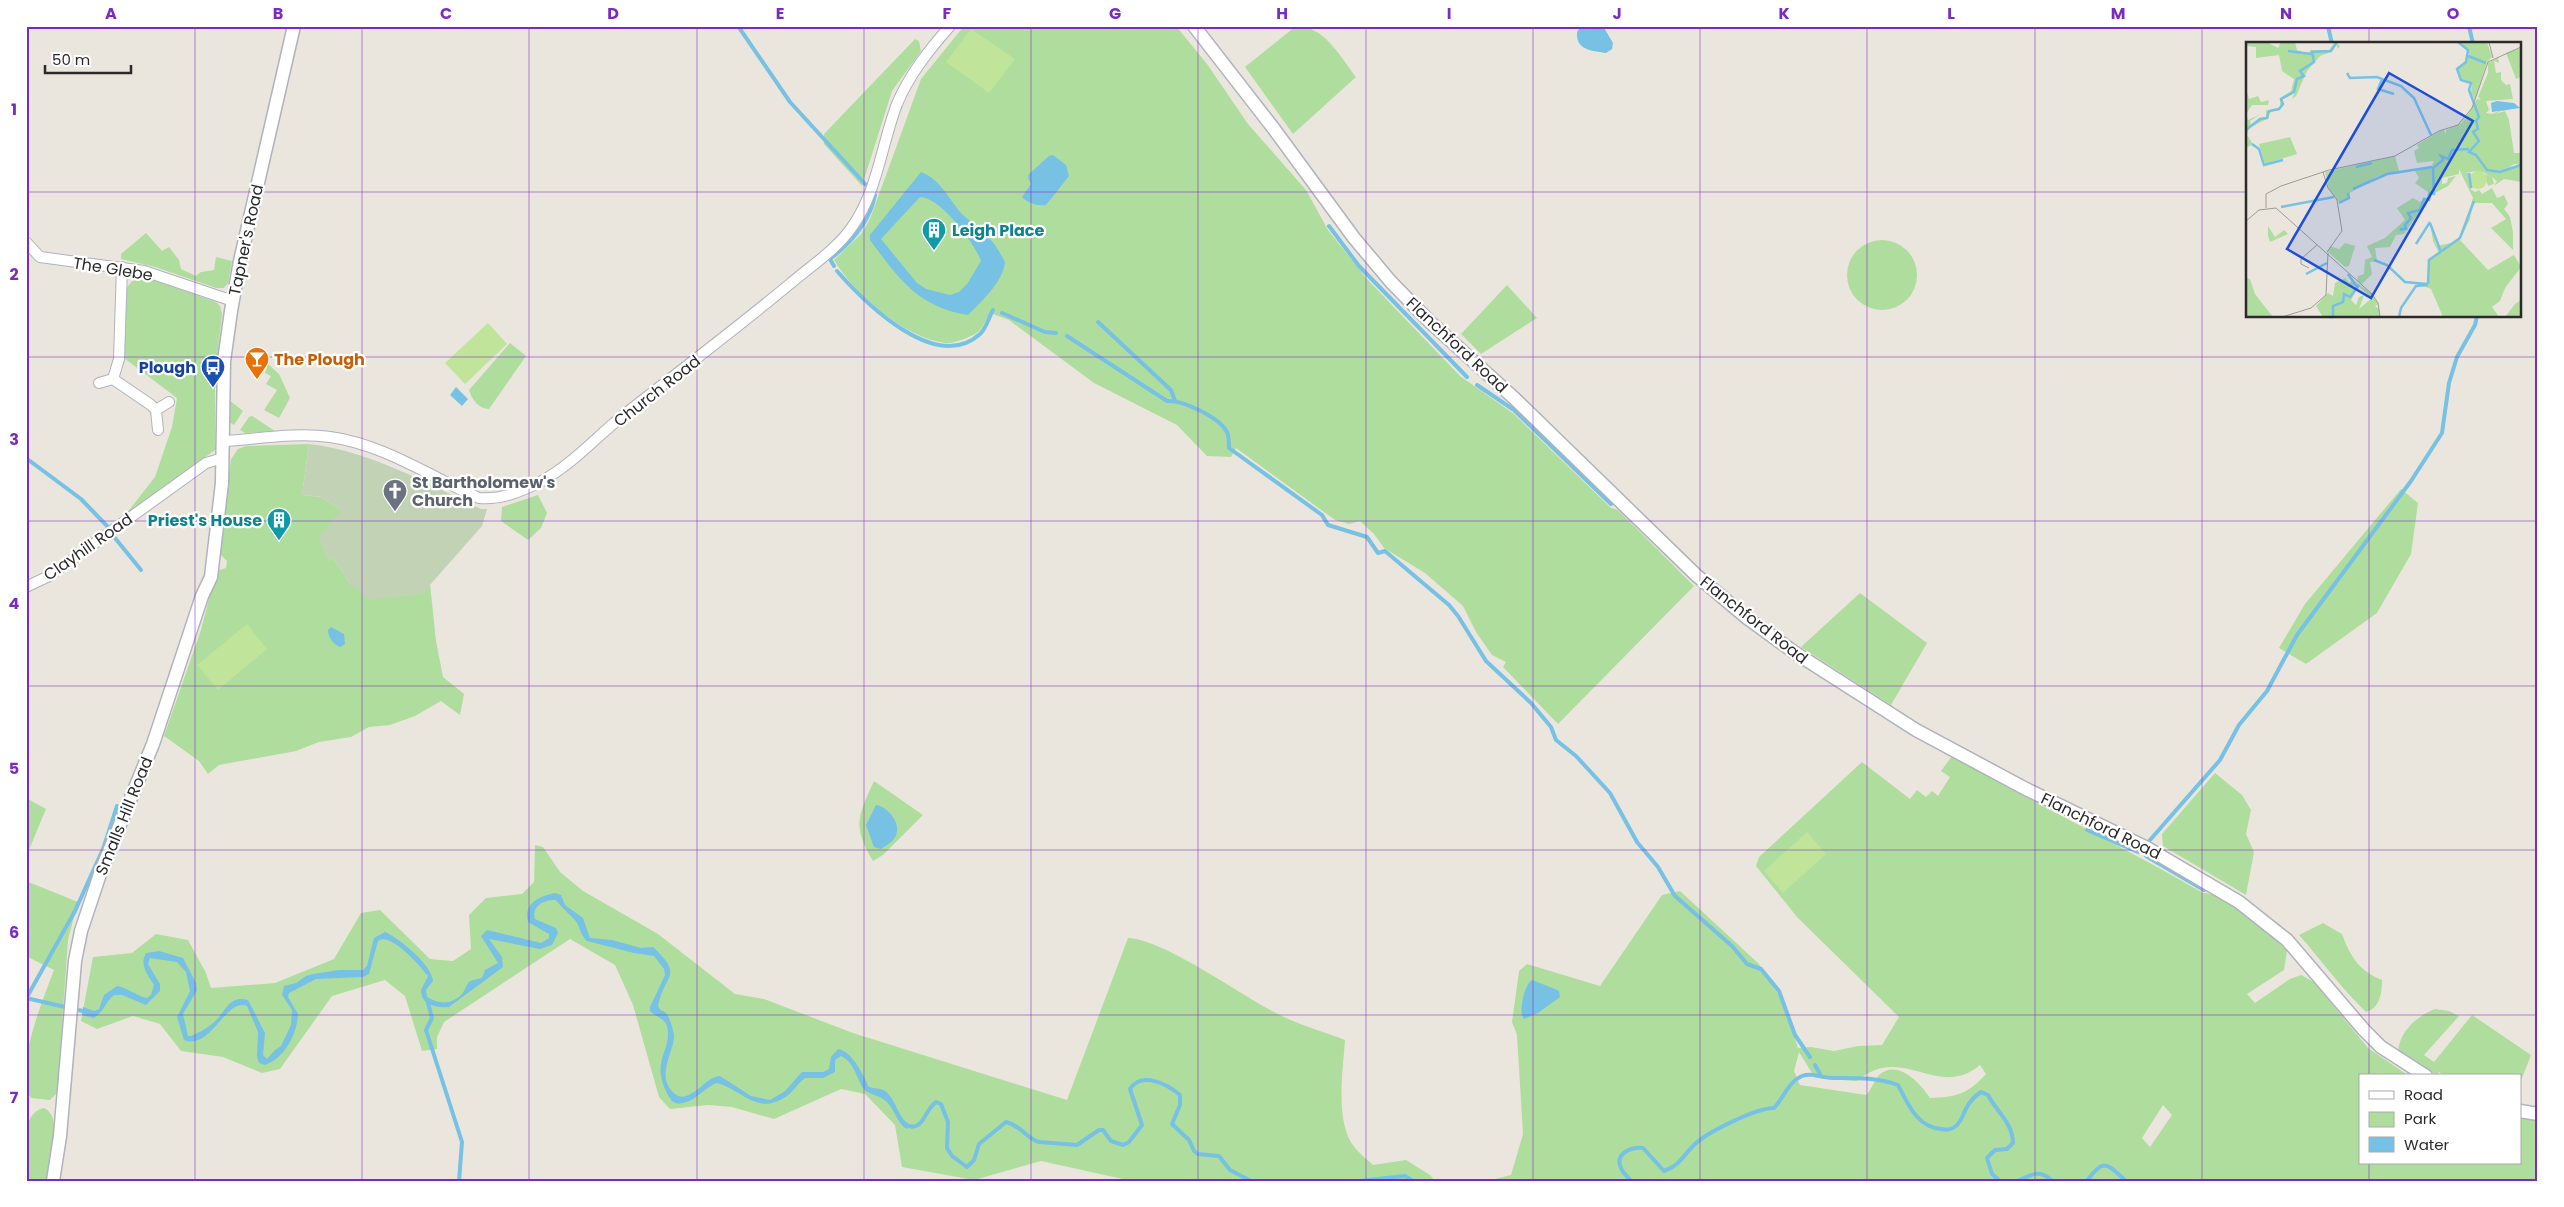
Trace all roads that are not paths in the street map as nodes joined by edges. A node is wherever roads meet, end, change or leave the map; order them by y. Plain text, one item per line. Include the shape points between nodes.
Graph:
1 (294, 26) edge
2 (950, 26) edge
3 (1194, 26) edge
4 (26, 242) edge
5 (122, 267) junction
6 (233, 301) junction
7 (113, 379) junction
8 (98, 383) dead end
9 (169, 402) dead end
10 (156, 410) junction
11 (158, 430) dead end
12 (223, 441) junction
13 (223, 458) junction
14 (26, 587) edge
15 (2423, 1074) edge
16 (2522, 1111) edge
17 (2538, 1114) edge
18 (53, 1181) edge

1 - 6 street, Tapner's Road
2 - 12 street, Church Road via 922,58 902,94 872,191 850,230 713,348 541,481 504,496 479,498 359,444 331,437
3 - 15 street, Flanchford Road via 1391,282 1696,575 1794,652 1916,730 2026,789 2147,848 2239,902 2288,940 2381,1047
4 - 5 street, The Glebe via 40,257
5 - 6 street, The Glebe
5 - 7 street via 118,359
6 - 12 street, Tapner's Road via 224,361
7 - 8 street
7 - 10 street
9 - 10 street
10 - 11 street
12 - 13 street, Tapner's Road
13 - 14 street, Clayhill Road via 206,463 49,576
13 - 18 street, Smalls Hill Road via 211,577 153,744 87,909 74,961 60,1136
16 - 17 street

